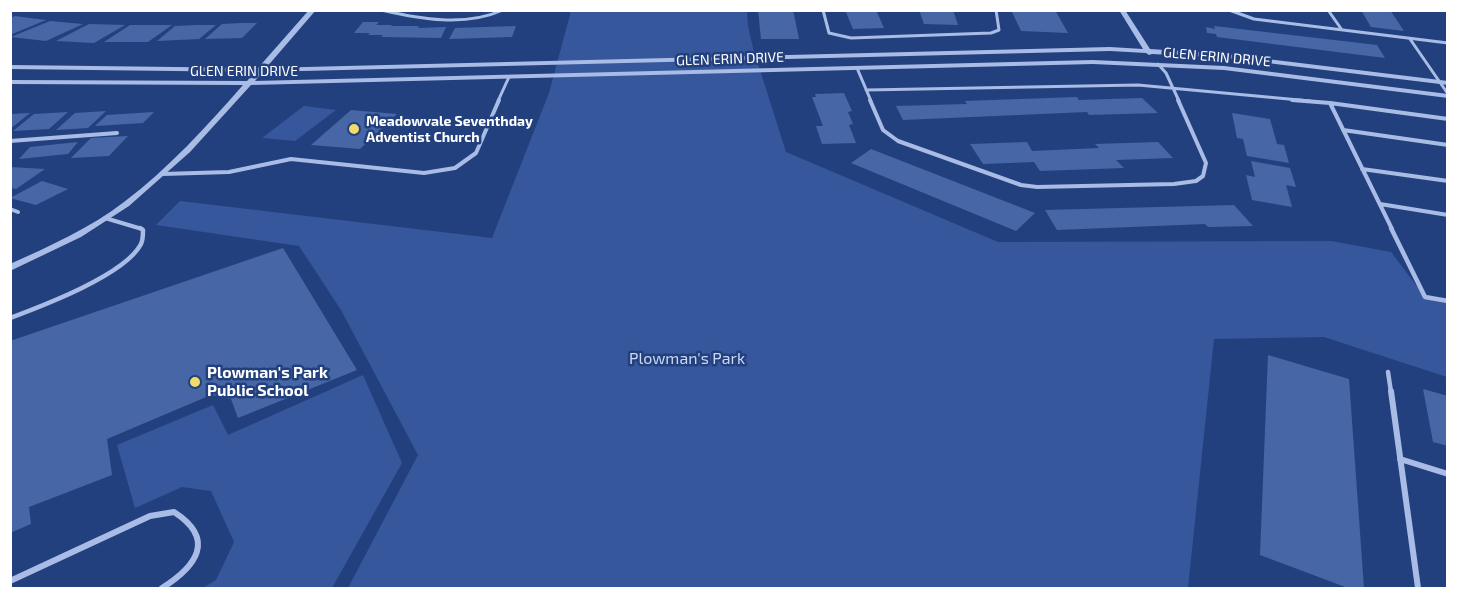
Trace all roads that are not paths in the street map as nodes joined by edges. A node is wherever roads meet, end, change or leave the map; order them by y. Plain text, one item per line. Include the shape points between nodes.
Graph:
1 (313, 10) edge
2 (381, 10) edge
3 (503, 10) edge
4 (823, 10) edge
5 (996, 10) edge
6 (1122, 10) edge
7 (1229, 10) edge
8 (1328, 10) edge
9 (1342, 30) junction
10 (1410, 39) junction
11 (1448, 43) edge
12 (1147, 50) junction
13 (1158, 64) junction
14 (10, 67) edge
15 (857, 68) junction
16 (259, 70) junction
17 (509, 77) junction
18 (10, 82) edge
19 (1439, 82) junction
20 (1448, 83) edge
21 (247, 84) junction
22 (1173, 89) junction
23 (866, 90) junction
24 (1448, 95) edge
25 (1330, 103) junction
26 (1448, 119) edge
27 (1343, 130) junction
28 (117, 133) dead end
29 (10, 141) edge
30 (1448, 145) edge
31 (1362, 169) junction
32 (163, 174) junction
33 (1448, 181) edge
34 (1380, 204) junction
35 (10, 209) edge
36 (18, 212) dead end
37 (1448, 215) edge
38 (105, 218) junction
39 (10, 268) edge
40 (1448, 301) edge
41 (10, 318) edge
42 (1388, 372) dead end
43 (1400, 459) junction
44 (1448, 474) edge
45 (10, 581) edge
46 (162, 588) edge
47 (1418, 588) edge

1 - 16 street
2 - 3 lane via 444,18 483,17
4 - 5 lane via 829,33 850,38 991,33 1000,27
6 - 12 street
7 - 9 lane via 1254,19
8 - 9 lane
9 - 10 lane
10 - 11 lane
10 - 19 lane
12 - 13 street
12 - 16 street, GLEN ERIN DRIVE via 1053,49
12 - 19 street, GLEN ERIN DRIVE via 1267,60
13 - 15 street, GLEN ERIN DRIVE
13 - 22 lane
13 - 24 street, GLEN ERIN DRIVE via 1290,75
14 - 16 street, GLEN ERIN DRIVE
15 - 17 street, GLEN ERIN DRIVE
15 - 23 lane
16 - 21 street
17 - 21 street, GLEN ERIN DRIVE
17 - 32 lane via 476,153 455,168 424,173 291,159 229,172
18 - 21 street, GLEN ERIN DRIVE
19 - 20 street, GLEN ERIN DRIVE
19 - 24 lane
21 - 32 street
22 - 23 lane via 1138,84
22 - 23 lane via 1206,163 1203,176 1174,184 1037,187 1004,180 891,138 883,130
22 - 25 lane
25 - 26 lane
25 - 27 lane
27 - 30 lane
27 - 31 lane
28 - 29 lane
31 - 33 lane
31 - 34 lane
32 - 38 street
34 - 37 lane
34 - 40 lane via 1425,297
35 - 36 lane
38 - 39 street
38 - 41 lane via 143,230 144,239 138,251 69,294
42 - 43 lane
43 - 44 lane
43 - 47 lane
45 - 46 lane via 150,516 174,512 191,524 199,550 184,574

